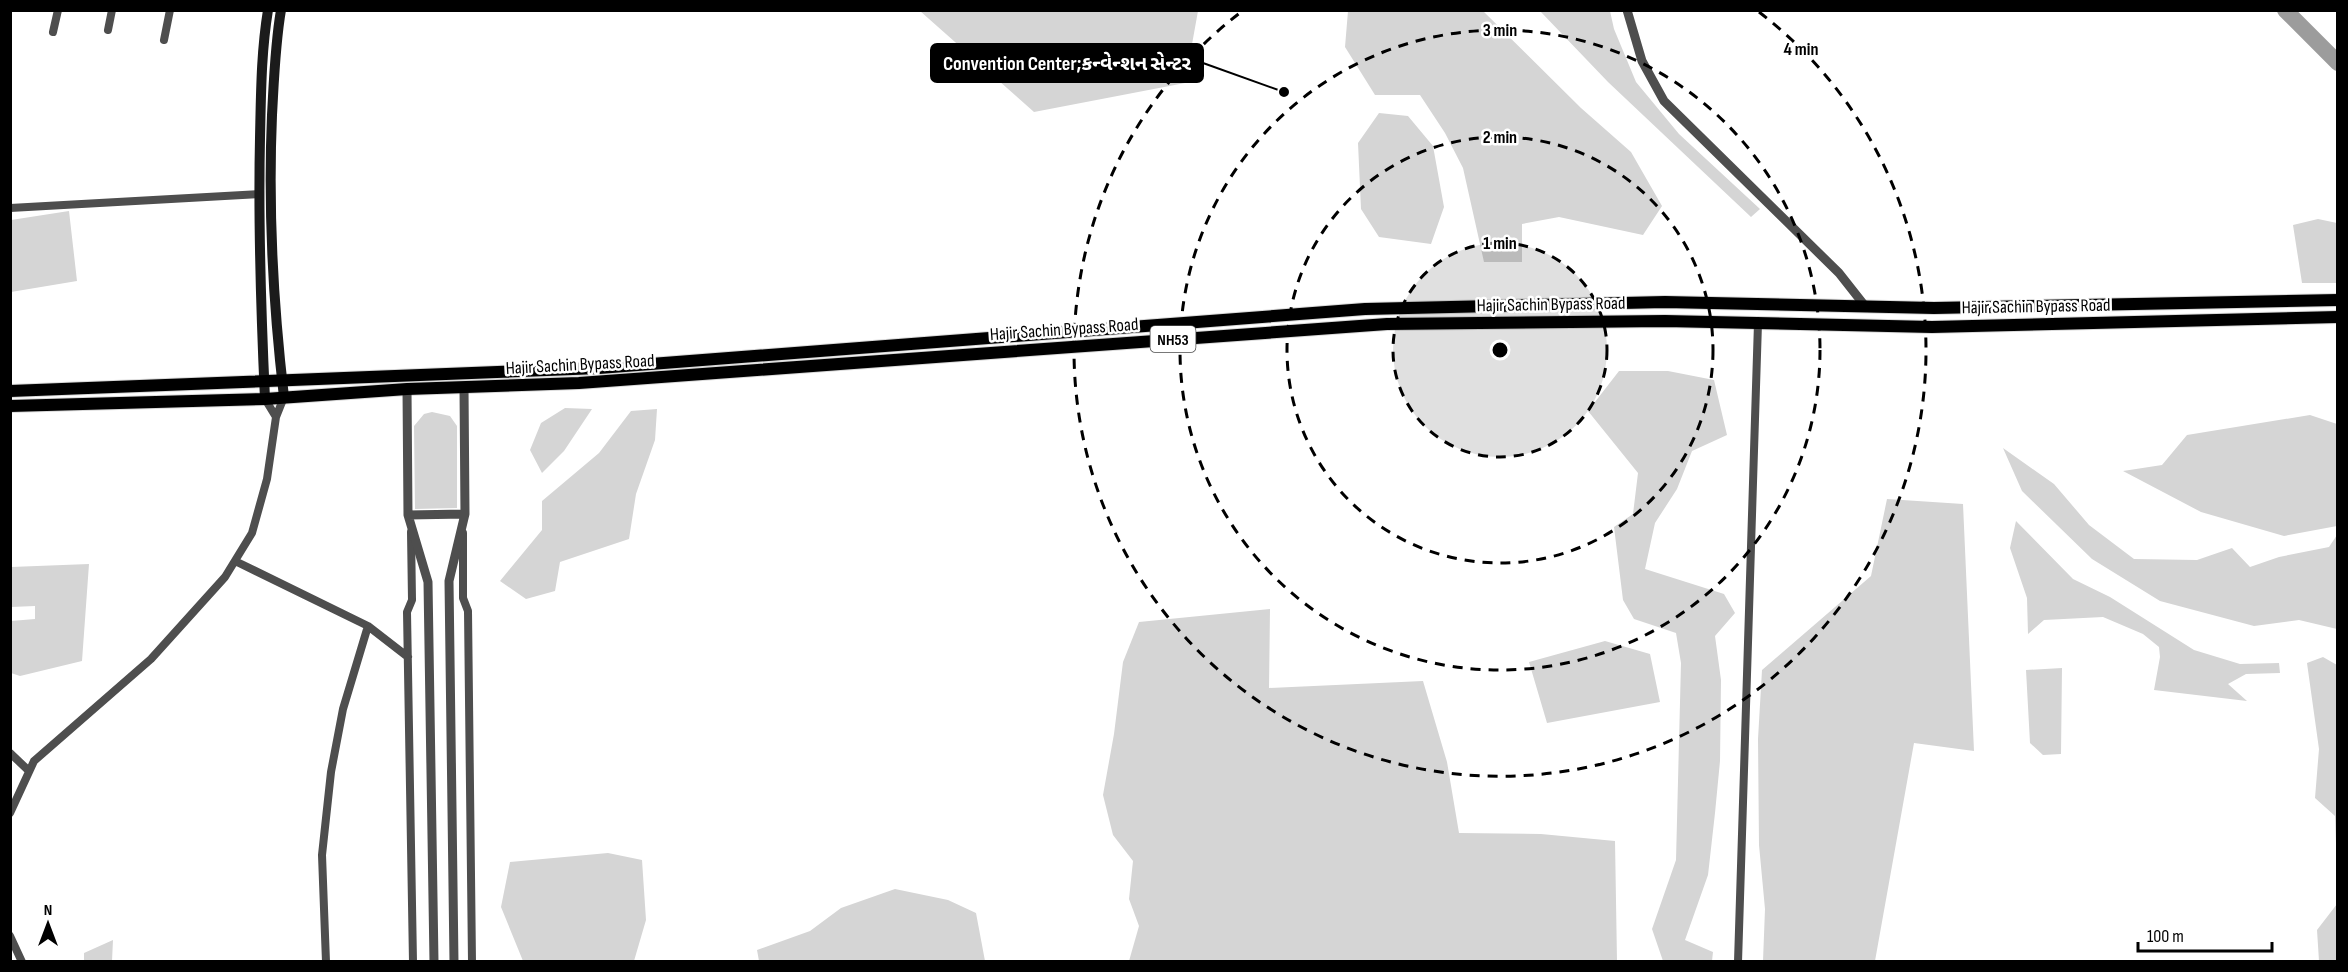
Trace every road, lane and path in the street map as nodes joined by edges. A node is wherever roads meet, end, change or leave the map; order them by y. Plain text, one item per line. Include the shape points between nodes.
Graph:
1 (58, 10) edge
2 (112, 10) edge
3 (170, 10) edge
4 (268, 10) edge
5 (281, 10) edge
6 (1627, 10) edge
7 (108, 30) dead end
8 (53, 32) dead end
9 (164, 40) dead end
10 (259, 195) junction
11 (10, 208) edge
12 (2337, 300) edge
13 (1865, 306) junction
14 (2337, 316) edge
15 (1758, 323) junction
16 (282, 382) junction
17 (264, 383) junction
18 (464, 387) junction
19 (407, 389) junction
20 (10, 391) edge
21 (284, 397) junction
22 (265, 399) junction
23 (10, 406) edge
24 (276, 417) junction
25 (465, 514) junction
26 (408, 515) junction
27 (411, 525) junction
28 (463, 526) junction
29 (235, 561) junction
30 (368, 626) junction
31 (408, 657) junction
32 (10, 753) edge
33 (28, 770) junction
34 (10, 813) edge
35 (10, 936) edge
36 (22, 962) edge
37 (326, 962) edge
38 (413, 962) edge
39 (434, 962) edge
40 (454, 962) edge
41 (472, 962) edge
42 (1738, 962) edge

1 - 8 street
2 - 7 street
3 - 9 street
4 - 10 main road via 262,60
5 - 16 main road via 275,67 271,228
6 - 13 street via 1642,62 1664,101 1839,273
10 - 11 street
10 - 17 main road
12 - 13 highway, NH53
13 - 16 highway, NH53 via 1665,302 1365,309 598,368
14 - 15 highway, Hajir Sachin Bypass Road / NH53 via 1932,327
15 - 18 highway, Hajir Sachin Bypass Road / NH53 via 1387,324 797,369
15 - 42 street
16 - 17 highway, NH53
16 - 21 main road
17 - 20 highway, NH53
17 - 22 main road
18 - 19 highway, Hajir Sachin Bypass Road / NH53
18 - 25 street
19 - 21 highway, Hajir Sachin Bypass Road / NH53
19 - 26 street
21 - 22 highway, Hajir Sachin Bypass Road / NH53
21 - 24 street
22 - 23 highway, Hajir Sachin Bypass Road / NH53
22 - 24 street
24 - 29 street via 267,479 255,522
25 - 26 street
25 - 28 street
26 - 27 street
27 - 31 street
27 - 39 street via 428,582
28 - 40 street via 449,581
28 - 41 street via 463,598 468,610
29 - 30 street
29 - 33 street via 151,659
30 - 31 street
30 - 37 street via 343,709 332,772 322,855
31 - 38 street
32 - 33 street
33 - 34 street
35 - 36 street

